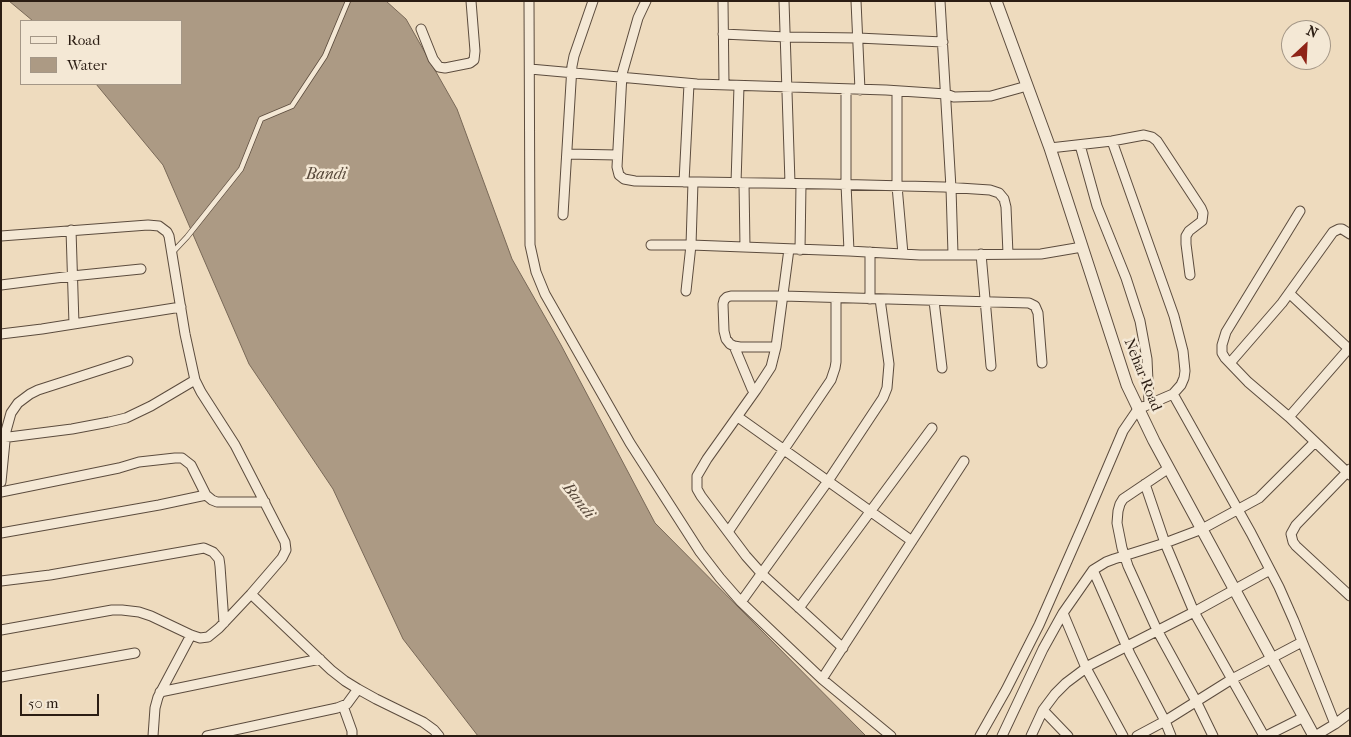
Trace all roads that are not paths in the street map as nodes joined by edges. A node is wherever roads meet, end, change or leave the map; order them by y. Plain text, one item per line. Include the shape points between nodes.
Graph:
1 (348, 1) edge
2 (471, 1) edge
3 (529, 1) edge
4 (593, 1) edge
5 (646, 1) edge
6 (723, 1) edge
7 (784, 1) edge
8 (856, 1) edge
9 (940, 1) edge
10 (996, 1) edge
11 (421, 29) dead end
12 (723, 34) junction
13 (786, 37) junction
14 (858, 38) junction
15 (943, 42) junction
16 (530, 69) junction
17 (572, 72) junction
18 (621, 78) junction
19 (689, 84) junction
20 (724, 85) junction
21 (738, 86) junction
22 (1027, 86) junction
23 (788, 88) junction
24 (846, 89) junction
25 (860, 90) junction
26 (897, 91) junction
27 (946, 94) junction
28 (1112, 141) junction
29 (1080, 145) junction
30 (1050, 148) junction
31 (567, 154) junction
32 (617, 155) junction
33 (688, 182) junction
34 (740, 183) junction
35 (790, 184) junction
36 (801, 184) junction
37 (846, 184) junction
38 (897, 186) junction
39 (951, 188) junction
40 (1300, 211) dead end
41 (563, 214) dead end
42 (71, 230) junction
43 (1350, 234) edge
44 (1, 236) edge
45 (651, 245) dead end
46 (692, 245) junction
47 (745, 247) junction
48 (1082, 247) junction
49 (789, 249) junction
50 (800, 250) junction
51 (849, 250) junction
52 (870, 252) junction
53 (172, 253) junction
54 (903, 254) junction
55 (953, 254) junction
56 (981, 254) junction
57 (1008, 254) junction
58 (141, 269) dead end
59 (72, 276) junction
60 (1190, 276) dead end
61 (1, 285) edge
62 (686, 291) dead end
63 (1289, 293) junction
64 (783, 296) junction
65 (836, 298) junction
66 (875, 299) junction
67 (934, 301) junction
68 (985, 302) junction
69 (181, 307) junction
70 (74, 324) junction
71 (1, 334) edge
72 (734, 346) junction
73 (776, 347) junction
74 (1349, 349) edge
75 (128, 361) dead end
76 (1042, 363) dead end
77 (1230, 364) junction
78 (991, 366) dead end
79 (942, 368) dead end
80 (195, 380) junction
81 (756, 390) junction
82 (1173, 394) junction
83 (1144, 407) junction
84 (738, 416) junction
85 (1289, 417) junction
86 (932, 428) dead end
87 (3, 438) edge
88 (1315, 442) junction
89 (784, 450) junction
90 (964, 461) dead end
91 (1169, 468) junction
92 (1349, 472) edge
93 (828, 481) junction
94 (1, 482) edge
95 (1145, 484) junction
96 (1, 492) edge
97 (206, 495) junction
98 (264, 502) junction
99 (1237, 510) junction
100 (870, 511) junction
101 (1202, 529) junction
102 (728, 532) junction
103 (1, 534) edge
104 (912, 542) junction
105 (1165, 543) junction
106 (1125, 556) junction
107 (1093, 570) junction
108 (1270, 570) junction
109 (762, 574) junction
110 (1, 581) edge
111 (1235, 590) junction
112 (251, 594) junction
113 (1349, 595) edge
114 (741, 602) junction
115 (799, 608) junction
116 (1194, 612) junction
117 (1063, 613) junction
118 (224, 623) junction
119 (1, 630) edge
120 (1158, 630) junction
121 (191, 634) junction
122 (1302, 642) junction
123 (1127, 646) junction
124 (843, 648) junction
125 (135, 653) dead end
126 (1272, 658) junction
127 (320, 659) junction
128 (1086, 668) junction
129 (1, 677) edge
130 (822, 679) junction
131 (1232, 679) junction
132 (358, 689) junction
133 (160, 692) junction
134 (1196, 701) junction
135 (343, 706) junction
136 (1043, 710) junction
137 (1350, 714) edge
138 (1304, 717) junction
139 (1165, 721) junction
140 (1335, 724) junction
141 (153, 736) edge
142 (207, 736) edge
143 (352, 736) edge
144 (438, 736) edge
145 (891, 736) edge
146 (980, 736) edge
147 (1002, 736) edge
148 (1031, 736) edge
149 (1068, 736) edge
150 (1122, 736) edge
151 (1137, 736) edge
152 (1170, 736) edge
153 (1213, 736) edge
154 (1265, 736) edge
155 (1314, 736) edge

1 - 53 lane via 325,56 292,106 261,119 241,169
2 - 11 street via 475,51 474,60 470,63 439,67
3 - 16 street
4 - 17 street via 574,56
5 - 18 street
6 - 12 street
7 - 13 street
8 - 14 street
9 - 15 street
10 - 22 street, Nehar Road
12 - 13 street
12 - 20 street
13 - 14 street
13 - 23 street
14 - 15 street
14 - 25 street
15 - 27 street
16 - 17 street
16 - 114 street via 530,245 536,272 545,294 630,442 700,552
17 - 18 street
17 - 31 street
18 - 19 street
18 - 32 street
19 - 20 street
19 - 33 street
20 - 21 street
21 - 23 street
21 - 34 street
22 - 27 street via 991,96 954,97
22 - 30 street, Nehar Road
23 - 24 street
23 - 35 street
24 - 25 street
24 - 37 street
25 - 26 street
26 - 27 street
26 - 38 street
27 - 39 street
28 - 29 street
28 - 60 street via 1144,135 1152,137 1162,147 1201,208 1202,222 1186,236
28 - 82 street via 1180,338 1185,371
29 - 30 street
29 - 83 street via 1097,206 1140,321 1147,359
30 - 48 street, Nehar Road
31 - 32 street
31 - 41 street
32 - 33 street via 618,172 624,179
33 - 34 street
33 - 46 street
34 - 35 street
34 - 47 street
35 - 36 street
36 - 37 street
36 - 50 street
37 - 38 street
37 - 51 street
38 - 39 street
38 - 54 street
39 - 55 street
39 - 57 street via 990,190 1002,196 1006,207
40 - 77 street via 1226,332 1222,353
42 - 44 street
42 - 53 street via 159,226 169,236
42 - 59 street
43 - 63 street via 1342,229 1333,232
45 - 46 street
46 - 47 street
46 - 62 street
47 - 49 street
48 - 57 street via 1048,254
48 - 83 street, Nehar Road via 1127,385
49 - 50 street
49 - 64 street
50 - 51 street
51 - 52 street
52 - 54 street
52 - 66 street
53 - 69 street
54 - 55 street
55 - 56 street
56 - 57 street
56 - 68 street
58 - 59 street
59 - 61 street
59 - 70 street
63 - 74 street
63 - 77 street
64 - 65 street
64 - 72 street via 731,296 724,300 724,331 726,339
64 - 73 street
65 - 66 street
65 - 89 street via 836,362 831,380
66 - 67 street
66 - 93 street via 889,364 887,388 878,407
67 - 68 street
67 - 79 street
68 - 76 street via 1029,303 1035,306
68 - 78 street
69 - 70 street
69 - 80 street
70 - 71 street
72 - 73 street
72 - 81 street via 752,389
73 - 81 street via 771,367
74 - 85 street
75 - 87 street via 30,394 11,413
77 - 85 street
80 - 87 street via 126,418
80 - 98 street via 235,445
81 - 84 street
82 - 83 street
82 - 99 street
83 - 91 street, Nehar Road
83 - 146 street via 1123,431 1022,661
84 - 89 street
84 - 102 street via 701,468 696,483
85 - 88 street
86 - 100 street
87 - 94 street
88 - 92 street
88 - 99 street via 1259,498
89 - 93 street
89 - 102 street
90 - 104 street
91 - 95 street
91 - 101 street, Nehar Road
92 - 113 street via 1296,524 1291,534 1296,546
93 - 100 street
93 - 109 street
95 - 105 street
95 - 106 street via 1123,499 1118,511
96 - 97 street via 139,462 182,458 191,465
97 - 98 street via 218,502
97 - 103 street
98 - 112 street via 286,550
99 - 101 street
99 - 108 street
100 - 104 street
100 - 115 street
101 - 105 street
101 - 111 street, Nehar Road
102 - 109 street
104 - 124 street
105 - 106 street
105 - 116 street
106 - 107 street
106 - 120 street
107 - 117 street
107 - 123 street
108 - 111 street
108 - 122 street
109 - 114 street
109 - 115 street
110 - 118 street via 204,548 219,559
111 - 116 street
111 - 126 street, Nehar Road
112 - 118 street
112 - 127 street
114 - 130 street
115 - 124 street
116 - 120 street
116 - 131 street
117 - 128 street
117 - 147 street
118 - 121 street via 208,637
119 - 121 street via 112,610 131,610
120 - 123 street
120 - 134 street
121 - 133 street
122 - 126 street
122 - 140 street
123 - 128 street
123 - 139 street
124 - 130 street
125 - 129 street
126 - 131 street
126 - 138 street, Nehar Road
127 - 132 street
127 - 133 street
128 - 136 street via 1066,682
128 - 150 street
130 - 145 street
131 - 134 street
131 - 154 street
132 - 135 street
132 - 144 street via 423,722
133 - 141 street
134 - 139 street
134 - 153 street
135 - 142 street
135 - 143 street
136 - 148 street
136 - 149 street
137 - 140 street
138 - 154 street
138 - 155 street, Nehar Road
139 - 151 street
139 - 152 street
140 - 155 street

